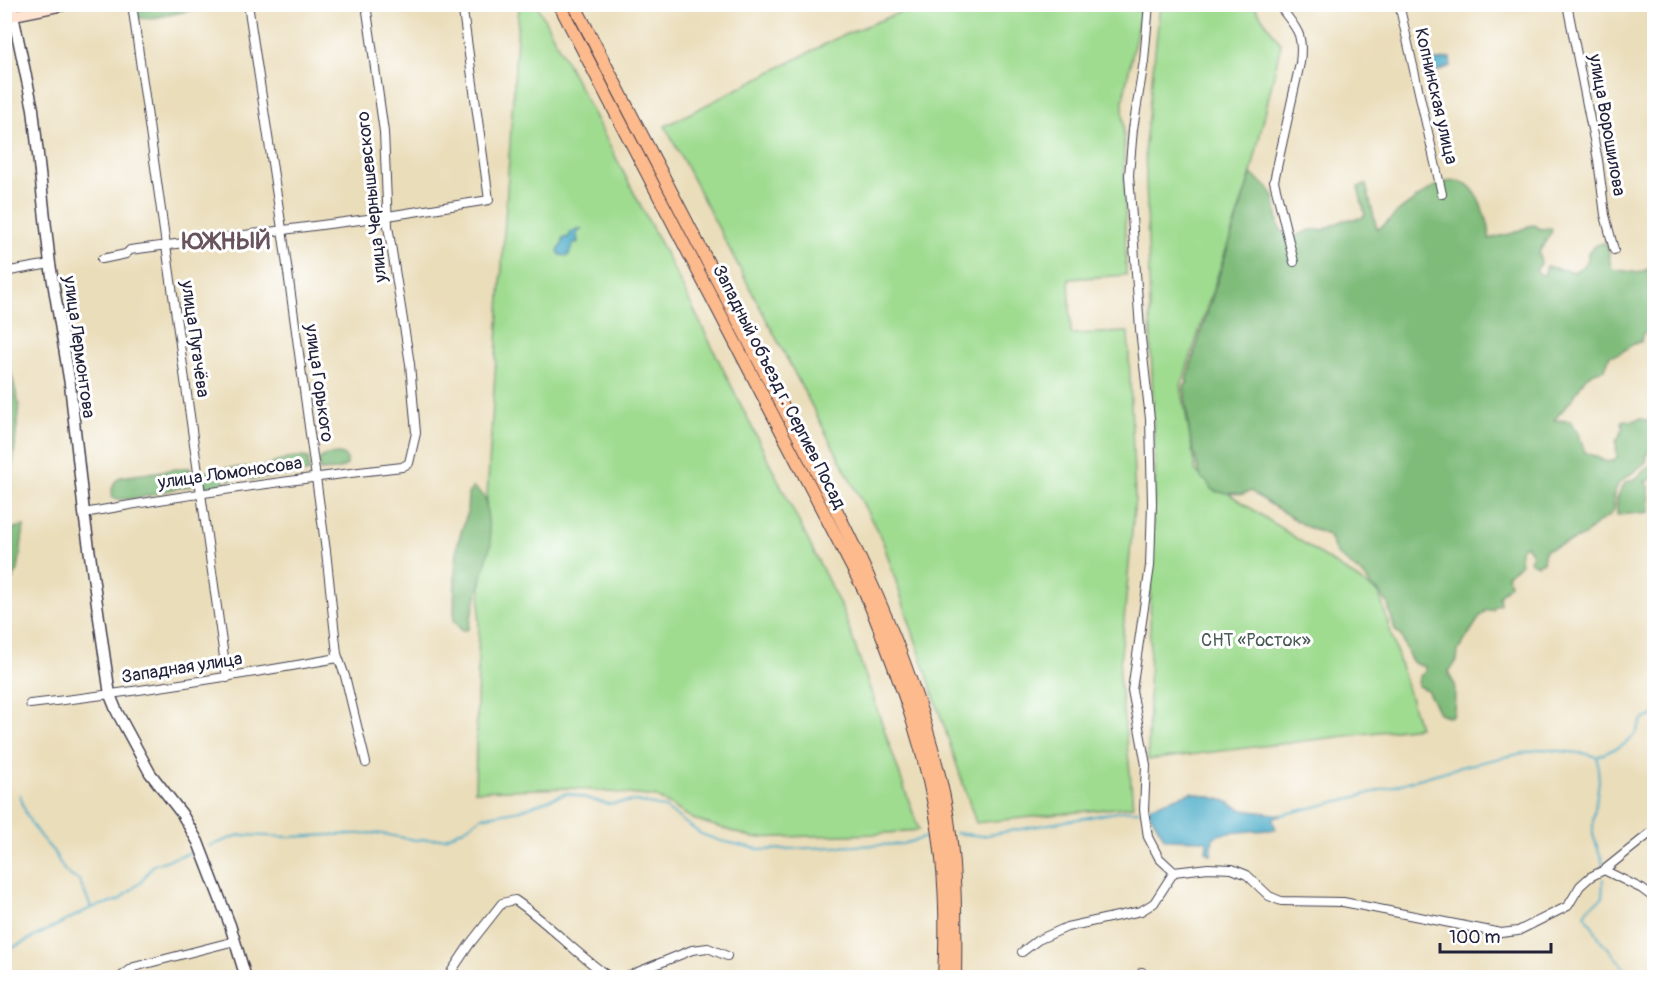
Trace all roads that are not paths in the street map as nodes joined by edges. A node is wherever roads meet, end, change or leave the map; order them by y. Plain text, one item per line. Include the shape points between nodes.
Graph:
1 (69, 4) edge
2 (132, 4) edge
3 (248, 4) edge
4 (366, 4) edge
5 (462, 4) edge
6 (559, 4) edge
7 (574, 4) edge
8 (1149, 4) edge
9 (1278, 4) edge
10 (1399, 4) edge
11 (1567, 4) edge
12 (10, 12) edge
13 (1442, 194) dead end
14 (387, 215) junction
15 (282, 229) junction
16 (165, 245) junction
17 (1614, 250) dead end
18 (102, 259) dead end
19 (1294, 262) dead end
20 (50, 264) junction
21 (4, 272) edge
22 (411, 458) joint
23 (315, 477) junction
24 (200, 493) junction
25 (84, 513) junction
26 (338, 658) junction
27 (227, 678) junction
28 (110, 695) junction
29 (30, 704) dead end
30 (366, 763) dead end
31 (938, 798) junction
32 (1654, 830) edge
33 (947, 858) junction
34 (1604, 870) junction
35 (1174, 872) junction
36 (1654, 898) edge
37 (235, 941) junction
38 (1022, 952) dead end
39 (727, 956) dead end
40 (119, 978) edge
41 (246, 978) edge
42 (447, 978) edge
43 (611, 978) edge
44 (623, 978) edge
45 (945, 978) edge
46 (955, 978) edge

1 - 12 main road
2 - 16 street, улица Пугачёва
3 - 15 street, улица Горького
4 - 14 street, улица Чернышевского via 384,132
5 - 14 street via 489,200
6 - 31 main road, Западный объезд г. Сергиев Посад via 865,592 893,661
7 - 31 main road, Западный объезд г. Сергиев Посад via 876,590 919,706
8 - 35 street via 1129,175 1150,418 1152,503 1150,566 1132,690 1146,765 1144,810 1148,837 1159,858
9 - 19 street via 1301,37 1302,46 1274,181
10 - 13 street, Копнинская улица
11 - 17 street, улица Ворошилова
12 - 20 street, улица Лермонтова via 33,109
14 - 15 street
14 - 22 street, улица Чернышевского via 410,364 416,433
15 - 16 street
15 - 23 street, улица Горького
16 - 18 street
16 - 24 street, улица Пугачёва
20 - 21 street
20 - 25 street, улица Лермонтова via 70,384
22 - 23 street, улица Ломоносова via 402,467
23 - 24 street, улица Ломоносова
23 - 26 street, улица Горького
24 - 25 street, улица Ломоносова
24 - 27 street, улица Пугачёва
25 - 28 street, улица Лермонтова
26 - 27 street, Западная улица
26 - 30 street, улица Горького
27 - 28 street, Западная улица
28 - 29 street, Западная улица
28 - 37 street, улица Лермонтова via 150,773 198,842
31 - 33 main road
32 - 34 street
33 - 45 main road
33 - 46 main road via 955,906
34 - 35 street via 1580,886 1568,906 1518,931 1501,933 1343,902 1281,901 1269,896 1247,875 1232,869
34 - 36 street
35 - 38 street via 1154,903 1141,911 1067,927
37 - 40 street via 134,967
37 - 41 street, улица Лермонтова
39 - 44 street via 708,948 692,950
42 - 43 street via 502,903 514,900

